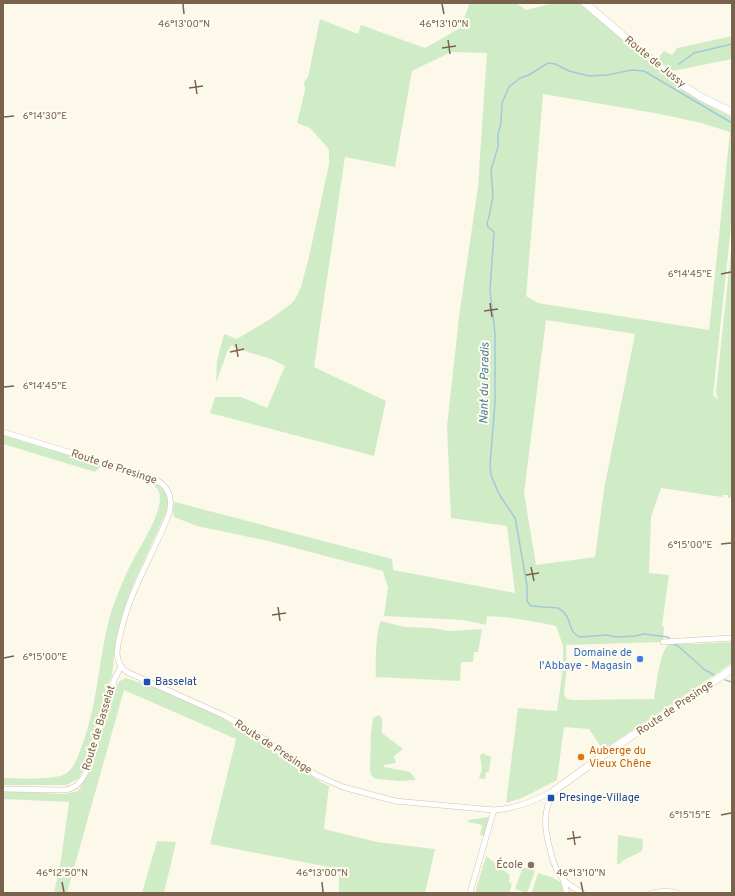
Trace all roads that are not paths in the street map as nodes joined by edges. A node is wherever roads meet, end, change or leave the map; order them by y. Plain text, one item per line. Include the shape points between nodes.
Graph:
1 (584, 3) edge
2 (732, 112) edge
3 (3, 432) edge
4 (732, 638) edge
5 (662, 642) dead end
6 (121, 667) junction
7 (732, 669) edge
8 (3, 788) edge
9 (555, 790) junction
10 (494, 810) junction
11 (563, 879) junction
12 (470, 893) edge
13 (567, 893) edge
14 (583, 893) edge
15 (652, 893) edge
16 (677, 893) edge

1 - 2 street, Route de Jussy via 679,82 701,97
3 - 6 street, Route de Presinge via 153,478 162,482 167,490 169,514 126,612 117,654
4 - 5 street
6 - 8 street, Route de Basselat via 115,678 87,770 79,784 64,790
6 - 10 street, Route de Presinge via 135,676 243,726 325,780 395,801
7 - 9 street, Route de Presinge
9 - 10 street, Route de Presinge via 521,805
9 - 11 street via 545,816 545,829 552,858
10 - 12 street
11 - 13 street
11 - 14 street
15 - 16 street

